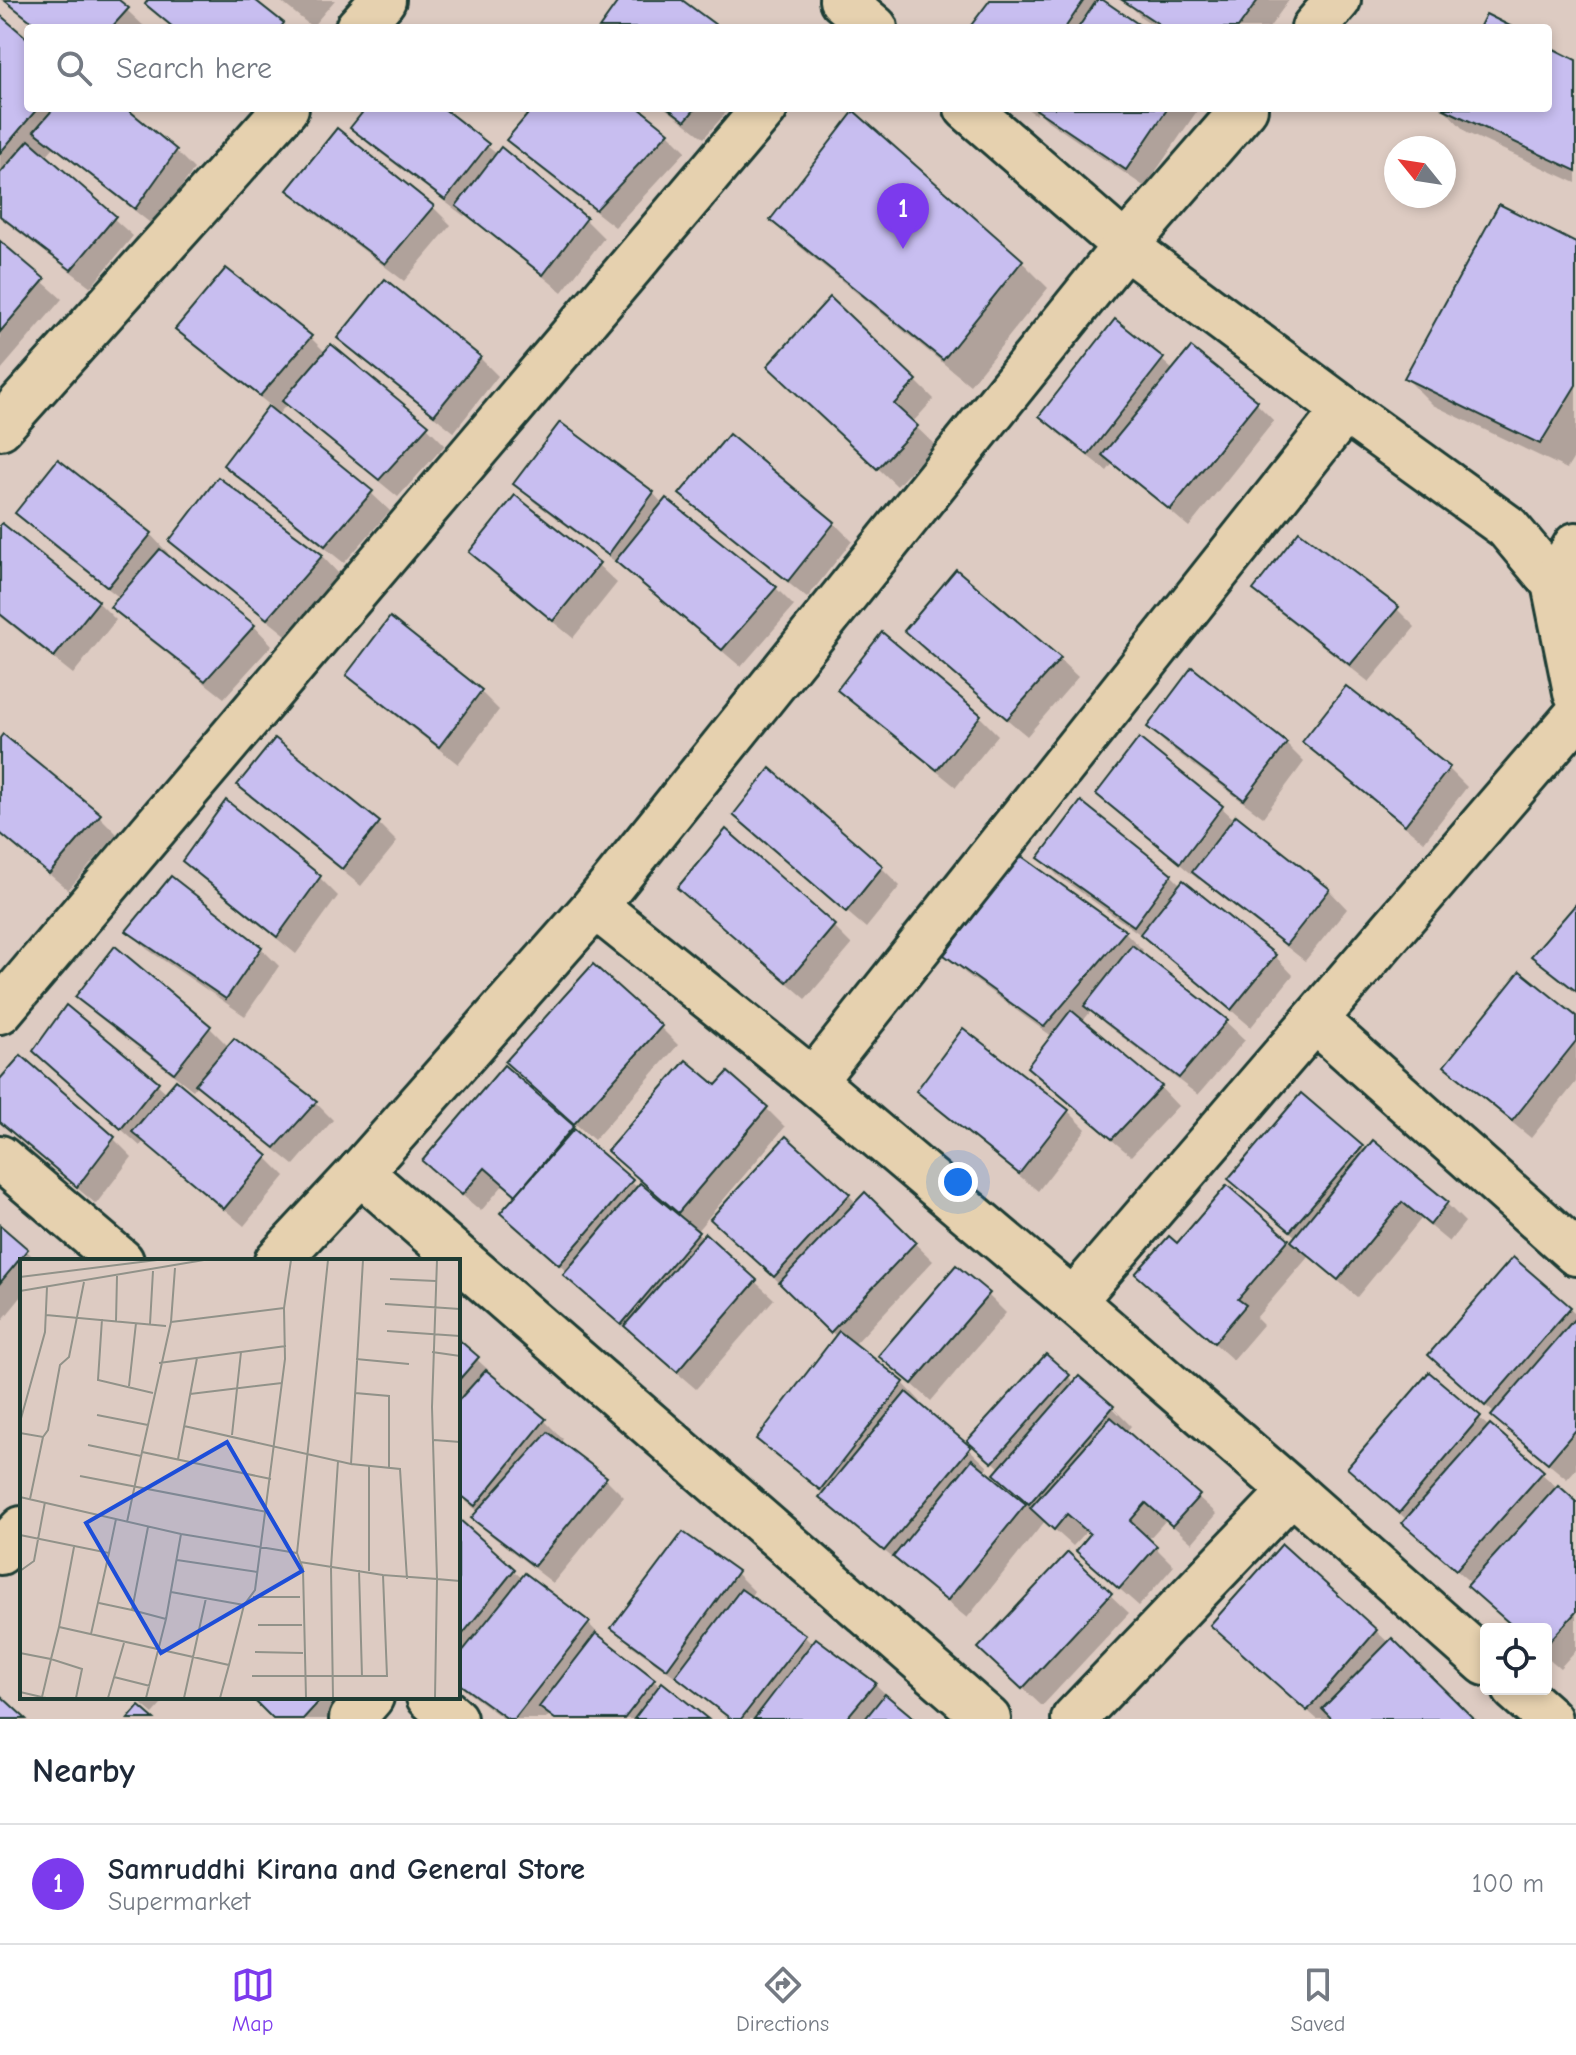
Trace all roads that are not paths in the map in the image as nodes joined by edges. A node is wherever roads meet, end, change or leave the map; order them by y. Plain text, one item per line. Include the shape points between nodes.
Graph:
1 (383, 0) edge
2 (1338, 0) edge
3 (362, 24) edge
4 (1317, 24) edge
5 (282, 112) edge
6 (762, 112) edge
7 (972, 112) edge
8 (1242, 112) edge
9 (1125, 246) junction
10 (1345, 410) junction
11 (0, 427) edge
12 (1576, 545) edge
13 (1554, 583) junction
14 (1576, 692) edge
15 (1576, 716) edge
16 (595, 906) junction
17 (0, 1011) edge
18 (1315, 1020) junction
19 (813, 1081) junction
20 (0, 1158) edge
21 (360, 1172) junction
22 (1576, 1253) edge
23 (119, 1259) edge
24 (279, 1259) edge
25 (460, 1259) edge
26 (460, 1259) edge
27 (1073, 1301) junction
28 (1292, 1491) junction
29 (20, 1531) edge
30 (0, 1552) edge
31 (1480, 1658) edge
32 (1522, 1695) edge
33 (369, 1699) edge
34 (431, 1699) edge
35 (1576, 1707) edge
36 (352, 1719) edge
37 (454, 1719) edge
38 (988, 1719) edge
39 (1074, 1719) edge
40 (1549, 1719) edge
41 (1567, 1719) edge

1 - 3 street
2 - 4 street
5 - 11 street
6 - 17 street
7 - 9 street
8 - 9 street
9 - 10 street
9 - 16 street
10 - 13 street via 1507,527
10 - 19 street
12 - 13 street
13 - 14 street
15 - 18 street
16 - 19 street
16 - 21 street
18 - 22 street
18 - 27 street
19 - 27 street
20 - 23 street
21 - 24 street
21 - 25 street
26 - 38 street
27 - 28 street
28 - 31 street
28 - 39 street
29 - 30 street
32 - 40 street
33 - 36 street
34 - 37 street
35 - 41 street

